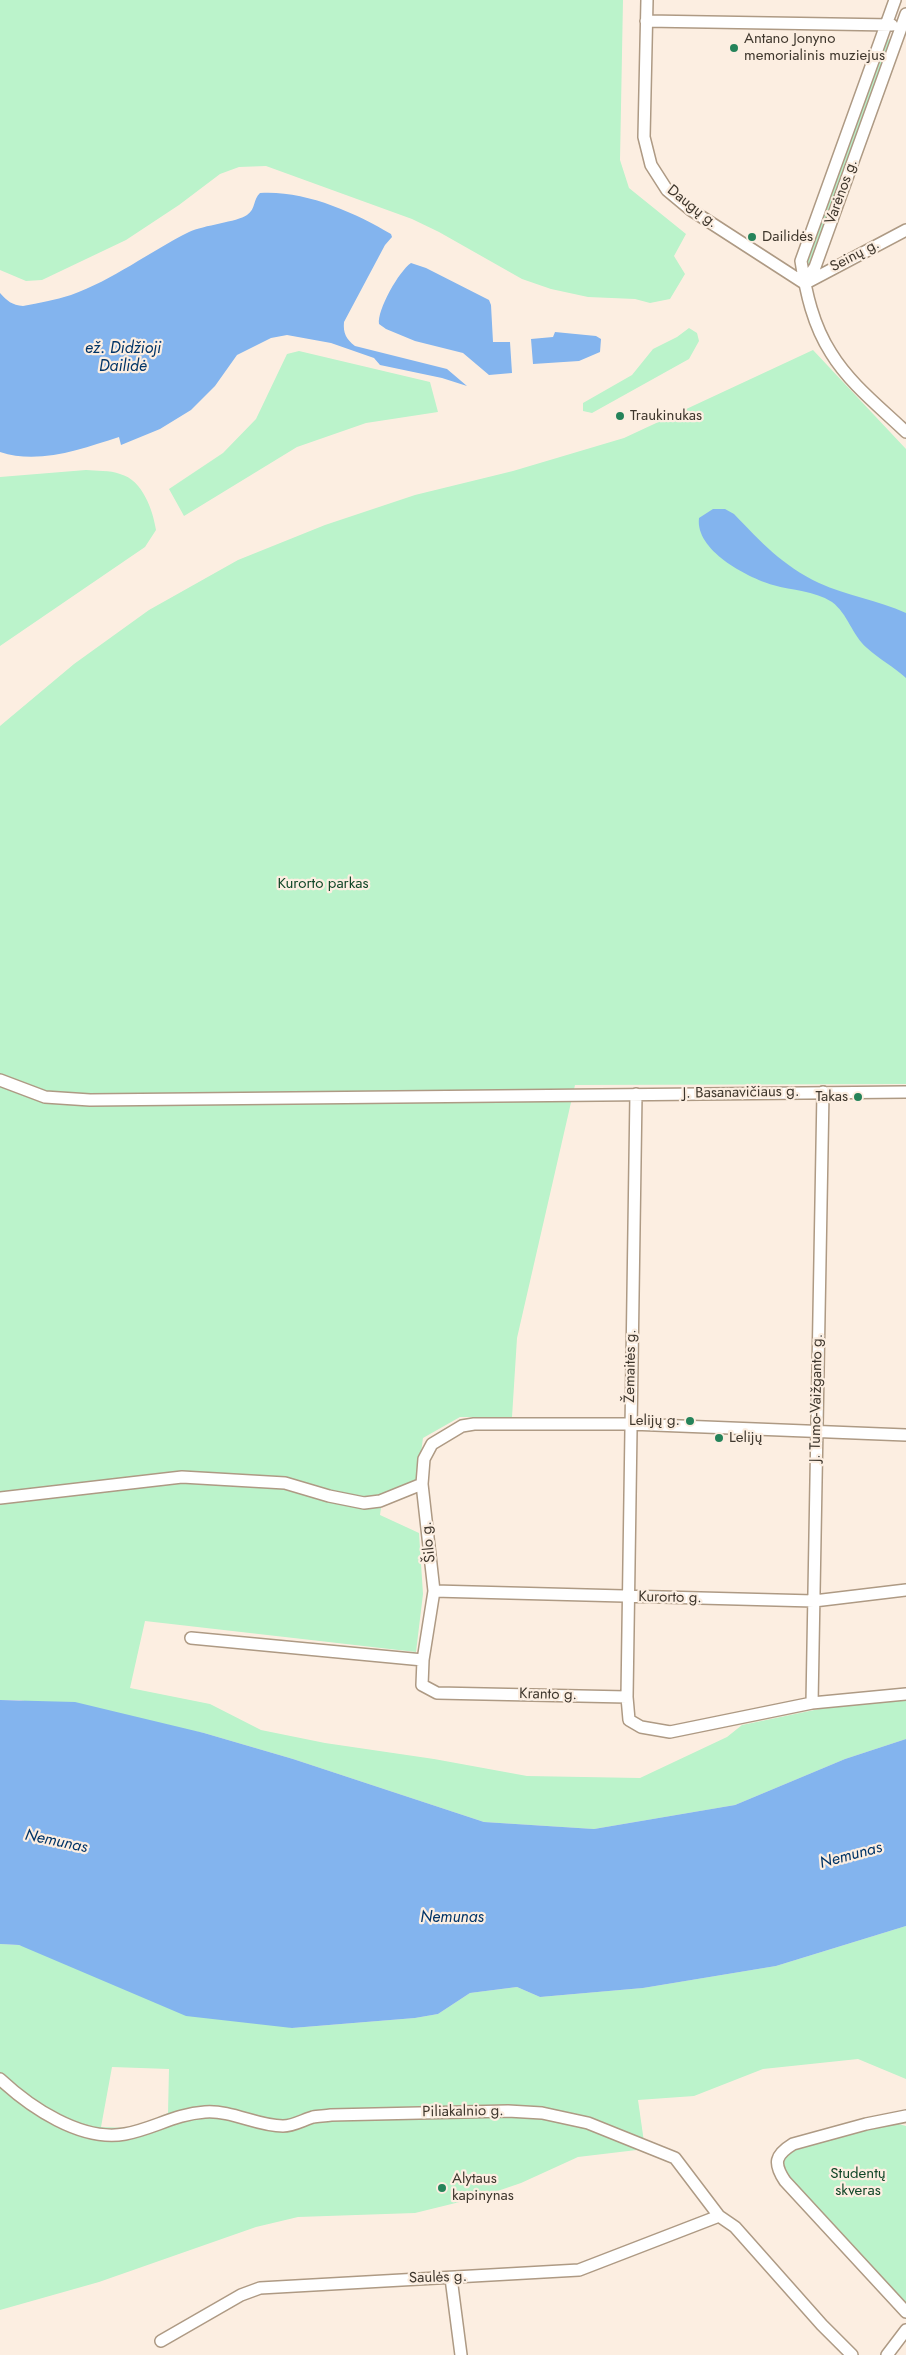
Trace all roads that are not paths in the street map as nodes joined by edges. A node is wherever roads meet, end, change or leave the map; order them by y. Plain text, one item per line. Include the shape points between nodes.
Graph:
1 (647, 0) edge
2 (895, 0) edge
3 (646, 21) junction
4 (905, 21) edge
5 (886, 25) junction
6 (906, 230) edge
7 (804, 283) junction
8 (906, 432) edge
9 (0, 1080) edge
10 (823, 1092) junction
11 (906, 1092) edge
12 (636, 1094) junction
13 (630, 1424) junction
14 (817, 1430) junction
15 (906, 1435) edge
16 (422, 1484) junction
17 (0, 1498) edge
18 (906, 1590) edge
19 (434, 1591) junction
20 (628, 1597) junction
21 (814, 1601) junction
22 (191, 1638) dead end
23 (423, 1660) junction
24 (906, 1694) edge
25 (627, 1698) junction
26 (812, 1703) junction
27 (0, 2079) edge
28 (906, 2116) edge
29 (719, 2216) junction
30 (451, 2278) junction
31 (906, 2312) edge
32 (906, 2330) edge
33 (161, 2341) dead end
34 (461, 2355) edge
35 (852, 2355) edge
36 (888, 2355) edge

1 - 3 street, Daugų g.
2 - 5 street, Varėnos g.
3 - 5 street
3 - 7 street, Daugų g. via 644,137 656,173 667,190 691,210
4 - 5 street
4 - 7 street, Varėnos g. via 815,267
5 - 7 street, Varėnos g. via 801,261
6 - 7 street, Seinų g.
7 - 8 street via 813,314 830,352 856,384
9 - 12 street, J. Basanavičiaus g. via 45,1097 90,1100
10 - 11 street, J. Basanavičiaus g.
10 - 12 street, J. Basanavičiaus g.
10 - 14 street, J. Tumo-Vaižganto g.
12 - 13 street, Žemaitės g.
13 - 14 street
13 - 16 street, Šilo g. via 462,1426 432,1444 424,1459
13 - 20 street, Žemaitės g.
14 - 15 street
14 - 21 street, J. Tumo-Vaižganto g.
16 - 17 street via 380,1501 364,1503 285,1483 182,1477
16 - 19 street, Šilo g.
18 - 21 street, Kurorto g.
19 - 20 street, Kurorto g.
19 - 23 street, Šilo g.
20 - 21 street, Kurorto g.
20 - 25 street, Žemaitės g.
21 - 26 street, J. Tumo-Vaižganto g.
22 - 23 street
23 - 25 street, Kranto g. via 422,1685 438,1693
24 - 26 street
25 - 26 street via 629,1720 641,1727 670,1732
27 - 29 street, Piliakalnio g. via 44,2113 88,2131 106,2134 124,2135 174,2117 206,2112 284,2126 331,2115 542,2113 597,2126 675,2158
28 - 31 street via 793,2144 782,2150 777,2158 778,2170 784,2181
29 - 30 street, Saulės g. via 579,2270
29 - 35 street, Piliakalnio g. via 735,2227 822,2326
30 - 33 street, Saulės g. via 260,2288 241,2295
30 - 34 street
32 - 36 street

